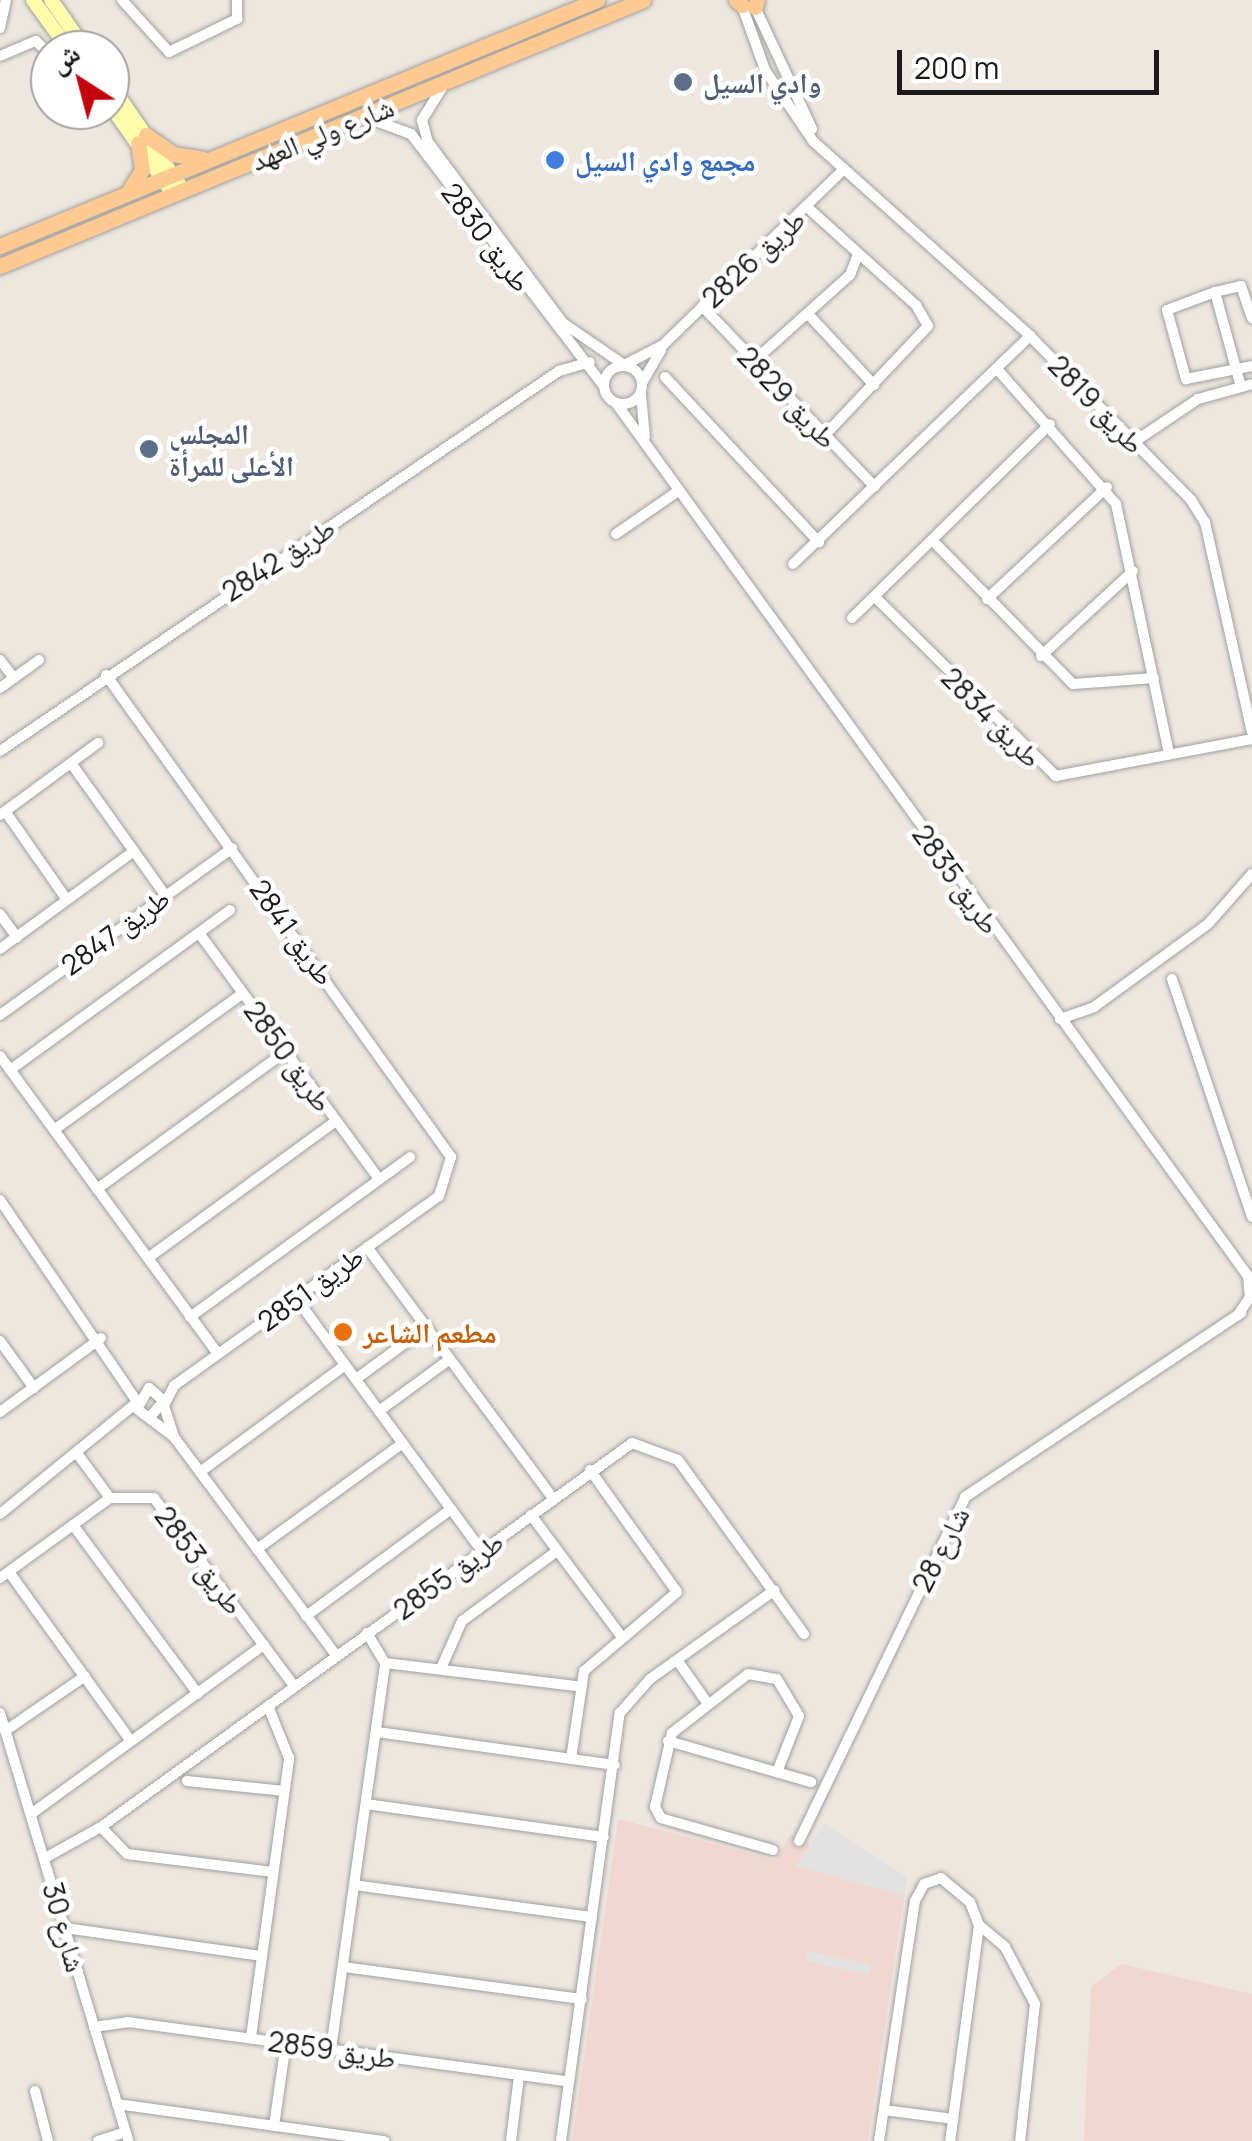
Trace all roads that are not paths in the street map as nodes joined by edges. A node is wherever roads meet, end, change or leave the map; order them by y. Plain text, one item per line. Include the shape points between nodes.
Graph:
1 (6, 0) edge
2 (33, 0) edge
3 (51, 0) edge
4 (122, 0) edge
5 (238, 0) edge
6 (597, 0) edge
7 (643, 0) edge
8 (747, 2) edge
9 (0, 29) edge
10 (55, 30) edge
11 (72, 30) edge
12 (30, 43) edge
13 (19, 44) junction
14 (0, 56) edge
15 (445, 83) junction
16 (130, 118) edge
17 (354, 118) junction
18 (130, 126) edge
19 (142, 139) junction
20 (207, 159) junction
21 (843, 170) junction
22 (167, 175) junction
23 (126, 192) junction
24 (178, 192) junction
25 (807, 207) junction
26 (0, 246) edge
27 (857, 257) junction
28 (0, 266) edge
29 (1246, 284) edge
30 (1215, 292) junction
31 (702, 306) junction
32 (808, 314) junction
33 (1252, 318) edge
34 (1030, 336) junction
35 (578, 345) junction
36 (663, 345) junction
37 (590, 362) junction
38 (754, 362) junction
39 (624, 365) junction
40 (1252, 366) edge
41 (997, 369) junction
42 (558, 371) junction
43 (1236, 372) junction
44 (665, 376) dead end
45 (874, 385) junction
46 (604, 386) junction
47 (642, 386) junction
48 (1246, 386) edge
49 (616, 403) junction
50 (1050, 424) junction
51 (826, 435) junction
52 (1134, 442) junction
53 (646, 443) junction
54 (875, 487) junction
55 (1107, 487) junction
56 (678, 491) junction
57 (616, 534) dead end
58 (933, 541) junction
59 (818, 542) junction
60 (793, 564) dead end
61 (1133, 571) junction
62 (875, 597) junction
63 (987, 599) junction
64 (852, 618) dead end
65 (1041, 656) junction
66 (0, 660) edge
67 (39, 660) dead end
68 (106, 675) junction
69 (14, 678) junction
70 (1154, 678) junction
71 (0, 688) edge
72 (1252, 736) edge
73 (98, 743) dead end
74 (0, 751) edge
75 (1169, 753) junction
76 (71, 763) junction
77 (2, 813) edge
78 (232, 848) junction
79 (134, 852) junction
80 (1252, 874) edge
81 (165, 895) junction
82 (68, 900) junction
83 (230, 910) dead end
84 (0, 914) edge
85 (199, 933) junction
86 (17, 937) junction
87 (0, 950) edge
88 (1172, 979) dead end
89 (243, 993) junction
90 (1094, 1007) junction
91 (0, 1016) edge
92 (1060, 1019) junction
93 (1074, 1038) junction
94 (286, 1052) junction
95 (0, 1056) edge
96 (10, 1070) junction
97 (336, 1121) junction
98 (54, 1130) junction
99 (410, 1157) dead end
100 (379, 1179) junction
101 (97, 1189) junction
102 (438, 1196) joint
103 (0, 1200) edge
104 (12, 1216) junction
105 (1252, 1216) edge
106 (0, 1225) edge
107 (367, 1247) junction
108 (148, 1258) junction
109 (296, 1298) junction
110 (1252, 1306) edge
111 (1238, 1315) junction
112 (190, 1317) junction
113 (427, 1327) junction
114 (100, 1338) junction
115 (0, 1341) edge
116 (218, 1354) junction
117 (450, 1359) junction
118 (345, 1364) junction
119 (122, 1367) junction
120 (182, 1380) junction
121 (356, 1380) junction
122 (34, 1388) junction
123 (151, 1388) junction
124 (135, 1402) junction
125 (164, 1406) junction
126 (379, 1411) junction
127 (0, 1412) edge
128 (147, 1417) junction
129 (115, 1429) junction
130 (174, 1437) junction
131 (403, 1443) junction
132 (79, 1456) junction
133 (590, 1470) junction
134 (200, 1472) junction
135 (110, 1498) junction
136 (553, 1498) junction
137 (451, 1509) junction
138 (0, 1514) edge
139 (530, 1515) junction
140 (73, 1525) junction
141 (257, 1549) junction
142 (557, 1550) junction
143 (482, 1551) junction
144 (4, 1575) edge
145 (775, 1590) junction
146 (306, 1616) junction
147 (368, 1633) junction
148 (804, 1634) dead end
149 (622, 1637) junction
150 (264, 1645) junction
151 (336, 1656) junction
152 (677, 1660) junction
153 (385, 1664) junction
154 (442, 1666) junction
155 (84, 1676) junction
156 (294, 1686) junction
157 (576, 1686) junction
158 (198, 1694) junction
159 (706, 1702) junction
160 (268, 1706) junction
161 (0, 1713) edge
162 (5, 1731) junction
163 (377, 1732) junction
164 (131, 1741) junction
165 (668, 1741) junction
166 (571, 1759) junction
167 (614, 1765) junction
168 (777, 1772) junction
169 (188, 1781) dead end
170 (811, 1782) dead end
171 (284, 1791) junction
172 (366, 1804) junction
173 (31, 1814) junction
174 (101, 1827) junction
175 (604, 1838) junction
176 (799, 1842) dead end
177 (773, 1850) dead end
178 (44, 1858) junction
179 (273, 1872) junction
180 (354, 1885) junction
181 (592, 1917) junction
182 (979, 1925) junction
183 (66, 1928) junction
184 (262, 1956) junction
185 (344, 1967) junction
186 (582, 1999) junction
187 (94, 2027) junction
188 (251, 2037) junction
189 (286, 2043) junction
190 (331, 2049) junction
191 (519, 2076) junction
192 (569, 2082) junction
193 (34, 2091) dead end
194 (117, 2104) junction
195 (884, 2110) junction
196 (954, 2119) junction
197 (274, 2126) junction
198 (127, 2136) edge
199 (48, 2141) edge
200 (98, 2141) edge
201 (384, 2141) edge
202 (511, 2141) edge
203 (562, 2141) edge
204 (879, 2141) edge
205 (950, 2141) edge
206 (1020, 2141) edge

1 - 9 street
2 - 10 street
3 - 11 street
4 - 5 street via 169,52 237,19
6 - 20 main road, شارع ولي العهد
7 - 15 main road, شارع ولي العهد
8 - 21 street, طريق 2819 via 770,68
9 - 13 street
12 - 13 street
13 - 14 street
15 - 17 main road, شارع ولي العهد
15 - 35 street, طريق 2830 via 424,135
16 - 19 street
17 - 24 main road, شارع ولي العهد
17 - 35 street, طريق 2830 via 385,118 411,134
18 - 19 street
19 - 20 main road via 173,154
19 - 22 street
19 - 23 main road via 142,170
20 - 22 main road, شارع ولي العهد
21 - 25 street, طريق 2826
21 - 34 street, طريق 2819
22 - 23 main road, شارع ولي العهد
22 - 24 street
23 - 26 main road, شارع ولي العهد
24 - 28 main road, شارع ولي العهد
25 - 27 street
25 - 31 street, طريق 2826
27 - 32 street
27 - 45 street via 927,319
29 - 30 street
29 - 33 street
30 - 43 street
30 - 43 street via 1166,314 1189,383
31 - 36 street, طريق 2826
31 - 38 street, طريق 2829
32 - 38 street
32 - 45 street
34 - 41 street
34 - 52 street, طريق 2819
35 - 37 street, طريق 2830
35 - 39 street, طريق 2830
35 - 42 street, طريق 2842
36 - 39 street, طريق 2826
36 - 47 street, طريق 2826
37 - 42 street, طريق 2842
37 - 46 street, طريق 2830
38 - 51 street, طريق 2829
39 - 46 street, طريق 2826
39 - 47 street, طريق 2830
40 - 43 street
41 - 50 street
41 - 54 street
42 - 68 street, طريق 2842
43 - 48 street
44 - 59 street
45 - 51 street
46 - 49 street, طريق 2830
47 - 49 street
47 - 53 street, طريق 2835
48 - 52 street via 1198,399
49 - 53 street, طريق 2835
50 - 55 street
50 - 58 street
51 - 54 street, طريق 2829
52 - 72 street, طريق 2819 via 1206,522
53 - 56 street, طريق 2835
54 - 59 street
55 - 61 street
55 - 63 street
56 - 57 street
56 - 92 street, طريق 2835
58 - 62 street
58 - 63 street
59 - 60 street
61 - 65 street
61 - 70 street
62 - 64 street
62 - 75 street, طريق 2834 via 1048,772 1071,776
63 - 65 street
65 - 70 street via 1082,688
66 - 69 street
67 - 69 street
68 - 74 street, طريق 2842
68 - 78 street, طريق 2841
69 - 71 street
70 - 75 street
72 - 75 street, طريق 2834
73 - 76 street
76 - 77 street
76 - 79 street
77 - 82 street
78 - 81 street, طريق 2847
78 - 102 street, طريق 2841 via 448,1144 450,1171
79 - 81 street
79 - 82 street
80 - 90 street via 1228,908
81 - 91 street, طريق 2847
82 - 86 street
83 - 85 street
84 - 86 street
85 - 89 street, طريق 2850
85 - 96 street
86 - 87 street
88 - 105 street
89 - 94 street, طريق 2850
89 - 98 street
90 - 92 street
90 - 93 street
92 - 93 street, طريق 2835
93 - 111 street, طريق 2835 via 1248,1276 1250,1296
94 - 97 street, طريق 2850
94 - 101 street
95 - 96 street
96 - 98 street
97 - 100 street, طريق 2850
97 - 108 street
98 - 101 street
99 - 100 street
100 - 112 street
101 - 108 street
102 - 107 street, طريق 2851
103 - 104 street
104 - 106 street
104 - 114 street
107 - 109 street, طريق 2851
107 - 113 street
108 - 112 street
109 - 116 street, طريق 2851
109 - 118 street
110 - 111 street, شارع 28
111 - 176 street, شارع 28 via 965,1497
112 - 116 street
113 - 117 street
113 - 121 street
114 - 119 street
114 - 122 street
115 - 122 street
116 - 120 street, طريق 2851
117 - 126 street
117 - 136 street
118 - 121 street
118 - 134 street
119 - 123 street
119 - 124 street
120 - 123 street, طريق 2851
120 - 125 street, طريق 2851
121 - 126 street
122 - 127 street
123 - 124 street
123 - 125 street
124 - 128 street
124 - 129 street
125 - 128 street, طريق 2851
125 - 130 street
126 - 131 street
128 - 129 street
128 - 130 street
129 - 132 street
130 - 134 street
131 - 137 street
131 - 141 street
132 - 135 street
132 - 138 street
133 - 136 street, طريق 2855
133 - 145 street, طريق 2855 via 632,1443 667,1449
133 - 149 street via 677,1592
134 - 141 street
135 - 140 street
135 - 150 street, طريق 2853 via 154,1498
136 - 139 street, طريق 2855
137 - 143 street
137 - 146 street
139 - 142 street
139 - 143 street, طريق 2855
140 - 144 street
140 - 158 street
141 - 146 street
142 - 149 street
142 - 154 street via 462,1621
143 - 147 street, طريق 2855
144 - 155 street
145 - 148 street, طريق 2855
145 - 152 street
146 - 151 street
147 - 151 street, طريق 2855
147 - 153 street
149 - 157 street
150 - 156 street, طريق 2853
150 - 158 street
151 - 156 street, طريق 2855
152 - 159 street
152 - 167 street via 620,1713
153 - 154 street
153 - 163 street
154 - 157 street
155 - 162 street
155 - 164 street
156 - 160 street, طريق 2855
157 - 166 street
158 - 164 street
159 - 165 street
159 - 168 street via 748,1674 776,1678 799,1716
160 - 171 street via 290,1747
160 - 174 street, طريق 2855
161 - 162 street, شارع 30
162 - 173 street, شارع 30
163 - 166 street
163 - 172 street
164 - 173 street
165 - 168 street
165 - 177 street via 655,1806 661,1818
166 - 167 street
167 - 175 street
168 - 170 street
169 - 171 street
171 - 179 street
172 - 175 street
172 - 180 street
173 - 178 street, شارع 30
174 - 178 street, طريق 2855
174 - 179 street via 127,1854
175 - 181 street
178 - 183 street, شارع 30
179 - 184 street
180 - 181 street
180 - 185 street
181 - 186 street
182 - 195 street via 950,1881 932,1879 918,1891
182 - 196 street
182 - 206 street via 1004,1947 1035,2004
183 - 184 street
183 - 187 street, شارع 30
184 - 188 street
185 - 186 street
185 - 190 street
186 - 192 street
187 - 188 street, طريق 2859
187 - 194 street, شارع 30
188 - 189 street, طريق 2859
189 - 190 street, طريق 2859
189 - 197 street
190 - 191 street, طريق 2859
191 - 192 street, طريق 2859
191 - 202 street
192 - 203 street
193 - 199 street
194 - 197 street
194 - 198 street, شارع 30
195 - 196 street
195 - 204 street
196 - 205 street
197 - 201 street
198 - 200 street

